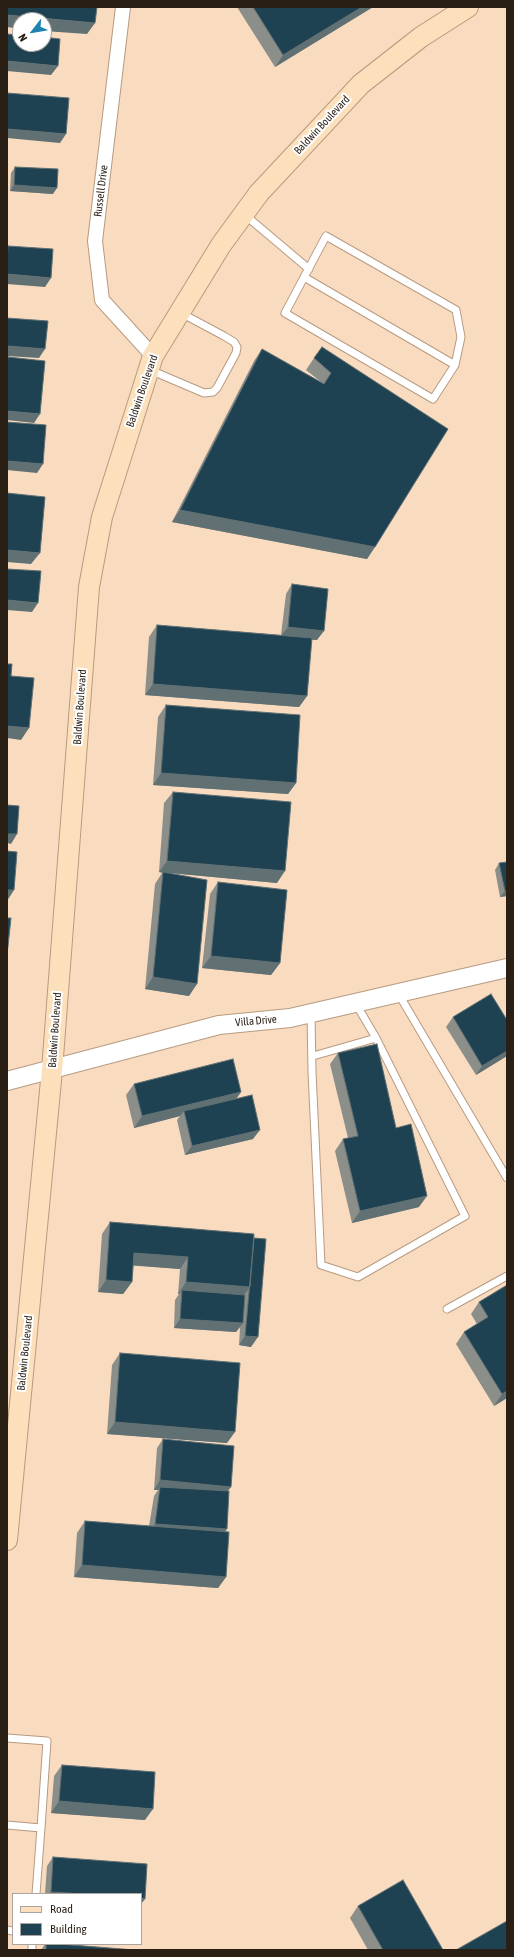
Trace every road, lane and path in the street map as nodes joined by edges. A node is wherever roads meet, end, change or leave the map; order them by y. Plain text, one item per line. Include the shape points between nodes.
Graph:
1 (123, 7) edge
2 (468, 7) edge
3 (244, 214) junction
4 (309, 268) junction
5 (304, 277) junction
6 (179, 312) junction
7 (150, 363) junction
8 (455, 365) junction
9 (507, 968) edge
10 (398, 993) junction
11 (355, 1003) junction
12 (311, 1013) junction
13 (376, 1038) junction
14 (313, 1056) junction
15 (52, 1070) junction
16 (7, 1081) edge
17 (507, 1178) edge
18 (507, 1276) edge
19 (447, 1309) dead end
20 (7, 1540) edge
21 (7, 1738) edge
22 (7, 1826) edge
23 (41, 1828) junction
24 (36, 1893) edge

1 - 7 street, Russell Drive via 95,241 102,300
2 - 3 main road, Baldwin Boulevard via 421,37 361,84 259,193
3 - 4 lane
3 - 6 main road, Baldwin Boulevard via 221,245
4 - 5 lane
4 - 8 lane via 326,236 456,310 461,337
5 - 8 lane
5 - 8 lane via 285,313 399,380 433,399
6 - 7 main road, Baldwin Boulevard
6 - 7 lane via 234,342 237,347 217,388 213,392 204,393
7 - 15 main road, Baldwin Boulevard via 102,517 89,587
9 - 10 street, Villa Drive
10 - 11 street, Villa Drive
10 - 17 lane
11 - 12 street, Villa Drive
11 - 13 lane
12 - 14 lane
12 - 15 street, Villa Drive via 290,1018 220,1024
13 - 14 lane
13 - 14 lane via 465,1216 358,1277 321,1264
15 - 16 street, Villa Drive
15 - 20 main road, Baldwin Boulevard
18 - 19 lane
21 - 23 lane via 47,1741
22 - 23 lane
23 - 24 lane

